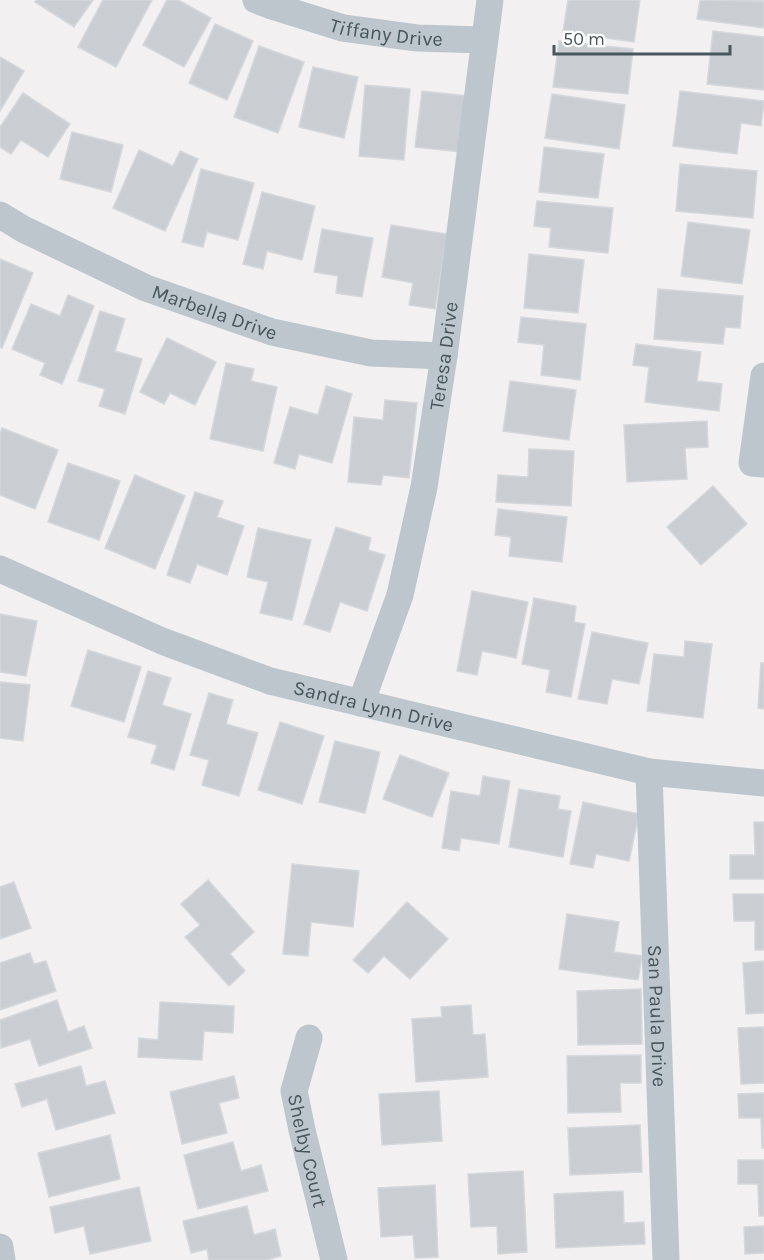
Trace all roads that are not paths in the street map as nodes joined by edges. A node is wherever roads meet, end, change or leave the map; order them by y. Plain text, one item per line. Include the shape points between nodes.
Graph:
1 (256, 0) edge
2 (490, 0) edge
3 (484, 40) junction
4 (0, 214) edge
5 (444, 356) junction
6 (764, 376) edge
7 (758, 464) edge
8 (0, 569) edge
9 (361, 703) junction
10 (649, 772) junction
11 (764, 783) edge
12 (309, 1038) dead end
13 (0, 1247) edge
14 (2, 1260) edge
15 (334, 1260) edge
16 (666, 1260) edge

1 - 3 street, Tiffany Drive via 343,28 417,38
2 - 3 street, Teresa Drive
3 - 5 street, Teresa Drive
4 - 5 street, Marbella Drive via 146,288 272,332 370,353
5 - 9 street, Teresa Drive via 424,487 400,595
6 - 7 street
8 - 9 street, Sandra Lynn Drive via 162,641 270,681
9 - 10 street, Sandra Lynn Drive
10 - 11 street, Sandra Lynn Drive
10 - 16 street, San Paula Drive
12 - 15 street, Shelby Court via 294,1091
13 - 14 street

